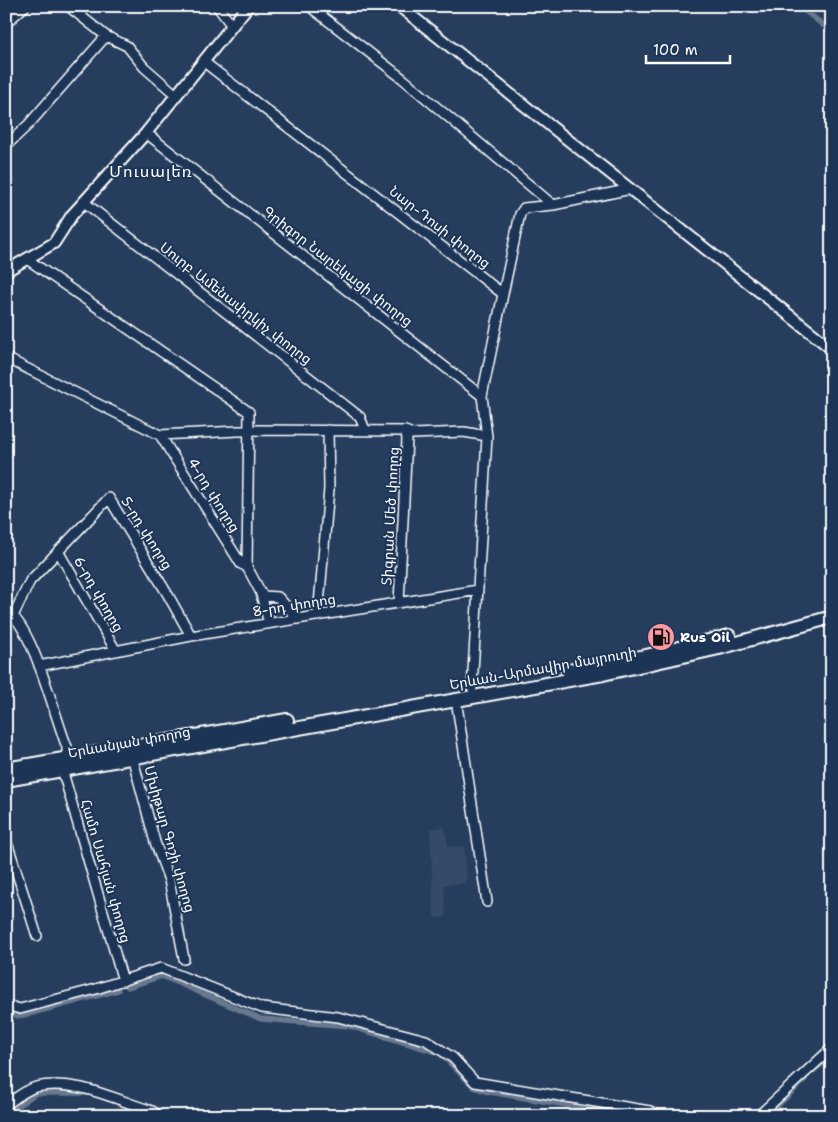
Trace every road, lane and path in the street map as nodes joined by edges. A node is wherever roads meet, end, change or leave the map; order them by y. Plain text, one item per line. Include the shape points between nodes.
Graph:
1 (25, 6) edge
2 (68, 6) edge
3 (217, 6) edge
4 (248, 6) edge
5 (310, 6) edge
6 (399, 6) edge
7 (6, 23) edge
8 (232, 26) junction
9 (106, 36) junction
10 (204, 62) junction
11 (175, 94) junction
12 (146, 133) junction
13 (6, 146) edge
14 (631, 189) junction
15 (84, 202) junction
16 (553, 205) junction
17 (27, 259) junction
18 (6, 271) edge
19 (503, 294) junction
20 (832, 349) edge
21 (6, 358) edge
22 (482, 396) junction
23 (328, 430) junction
24 (365, 430) junction
25 (405, 431) junction
26 (249, 432) junction
27 (160, 435) junction
28 (487, 436) junction
29 (58, 551) junction
30 (247, 567) junction
31 (478, 590) junction
32 (260, 591) junction
33 (399, 603) junction
34 (832, 608) edge
35 (10, 612) edge
36 (318, 616) junction
37 (832, 617) edge
38 (298, 619) junction
39 (269, 623) junction
40 (191, 636) junction
41 (116, 651) junction
42 (39, 666) junction
43 (472, 688) junction
44 (456, 699) junction
45 (257, 730) junction
46 (132, 756) junction
47 (65, 764) junction
48 (6, 769) edge
49 (6, 780) edge
50 (6, 839) edge
51 (487, 902) dead end
52 (37, 936) dead end
53 (184, 959) dead end
54 (123, 981) junction
55 (6, 1005) edge
56 (832, 1048) edge
57 (6, 1104) edge
58 (159, 1116) edge
59 (658, 1116) edge
60 (758, 1116) edge

1 - 7 street
2 - 9 street
3 - 8 street
4 - 8 main road
5 - 16 street via 402,78
6 - 14 main road
8 - 10 main road
9 - 11 street via 127,46 144,68
9 - 13 street
10 - 11 main road
10 - 19 street, Նար-Դոսի փողոց
11 - 12 main road
12 - 15 main road
12 - 22 street, Գրիգոր Նարեկացի փողոց
14 - 16 street, Նար-Դոսի փողոց
14 - 20 main road
15 - 17 main road via 54,243
15 - 24 street, Սուրբ Ամենափրկիչ փողոց via 360,417
16 - 19 street, Նար-Դոսի փողոց via 524,208 520,214
17 - 18 main road
17 - 26 street via 249,412
19 - 22 street
21 - 27 street
22 - 28 street
23 - 24 street, Տիգրան Մեծ փողոց
23 - 26 street, Տիգրան Մեծ փողոց
23 - 36 street via 329,489
24 - 25 street, Տիգրան Մեծ փողոց
25 - 28 street, Տիգրան Մեծ փողոց via 413,434 464,432
25 - 33 street, Տիգրան Մեծ փողոց via 406,487
26 - 27 street, Տիգրան Մեծ փողոց
26 - 30 street
27 - 30 street, 4-րդ փողոց via 241,564
28 - 31 street
29 - 35 street, 5-րդ փողոց via 30,581
29 - 40 street, 5-րդ փողոց via 109,498
29 - 41 street, 6-րդ փողոց
30 - 32 street, 4-րդ փողոց
31 - 33 street, 8-րդ փողոց
31 - 43 street
32 - 38 street via 263,596 278,597
32 - 39 street, 4-րդ փողոց
33 - 36 street, 8-րդ փողոց
34 - 43 highway, Երևան-Արմավիր մայրուղի via 646,656
35 - 42 street, Համո Սահյան փողոց via 34,648
36 - 38 street, 8-րդ փողոց
37 - 44 highway, Երևան-Արմավիր մայրուղի via 648,665
38 - 39 street, 8-րդ փողոց
39 - 40 street, 8-րդ փողոց
40 - 41 street, 8-րդ փողոց
41 - 42 street, 8-րդ փողոց
42 - 47 street, Համո Սահյան փողոց via 66,747
43 - 45 highway, Երևան-Արմավիր մայրուղի
44 - 45 highway, Երևան-Արմավիր մայրուղի
44 - 51 street
45 - 46 highway, Երևանյան փողոց
45 - 47 highway, Երևանյան փողոց
46 - 47 highway, Երևանյան փողոց
46 - 53 street, Մխիթար Գոշի փողոց via 155,842 169,880
47 - 48 highway, Երևանյան փողոց
47 - 49 highway, Երևանյան փողոց
47 - 54 street, Համո Սահյան փողոց
50 - 52 street
54 - 55 street via 20,1009
54 - 59 street via 161,968 262,1008 338,1017 426,1040 453,1058 475,1082
56 - 60 street
57 - 58 street via 29,1090 51,1086 87,1089

